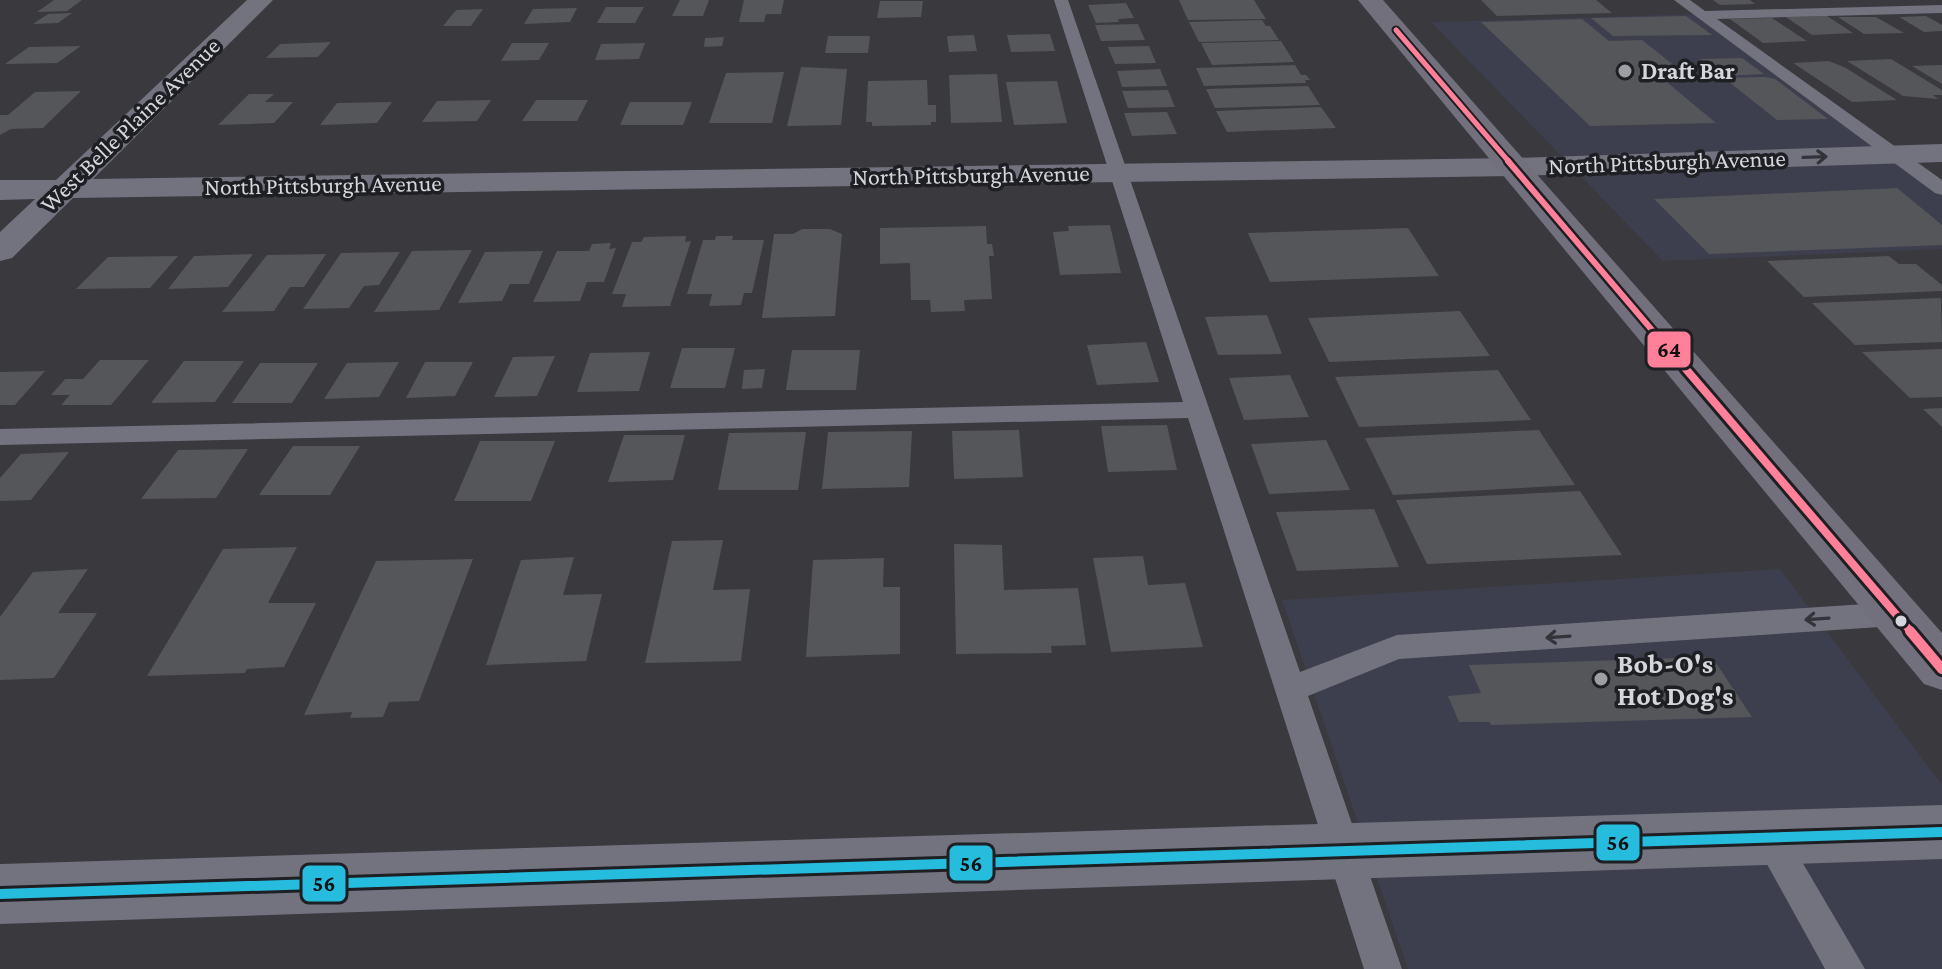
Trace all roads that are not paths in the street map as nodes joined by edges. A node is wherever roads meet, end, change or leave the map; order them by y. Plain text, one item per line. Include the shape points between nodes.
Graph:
1 (261, 0) edge
2 (1061, 0) edge
3 (1370, 0) edge
4 (1681, 0) edge
5 (1942, 9) edge
6 (1701, 15) junction
7 (1942, 153) edge
8 (1894, 154) junction
9 (1513, 167) junction
10 (1118, 173) junction
11 (65, 189) junction
12 (1942, 189) edge
13 (0, 190) edge
14 (0, 251) edge
15 (1199, 410) junction
16 (0, 437) edge
17 (1895, 614) junction
18 (1942, 669) edge
19 (1292, 689) junction
20 (1942, 832) edge
21 (1769, 837) junction
22 (1345, 850) junction
23 (0, 894) edge
24 (1383, 969) edge
25 (1846, 969) edge

1 - 11 street, West Belle Plaine Avenue
2 - 10 lane
3 - 9 main road
4 - 6 lane
5 - 6 lane
6 - 8 lane
7 - 8 street, North Pittsburgh Avenue
9 -> 8 street, North Pittsburgh Avenue
8 - 12 lane
9 - 10 street, North Pittsburgh Avenue
9 - 17 main road
10 - 11 street, North Pittsburgh Avenue
10 - 15 lane
11 - 13 street, North Pittsburgh Avenue
11 - 14 street, West Belle Plaine Avenue
15 - 16 lane
15 - 19 lane
17 - 18 main road
17 -> 19 lane via 1397,647
19 - 22 lane
20 - 21 street
21 - 22 street
21 - 25 lane
22 - 23 street
22 - 24 lane

